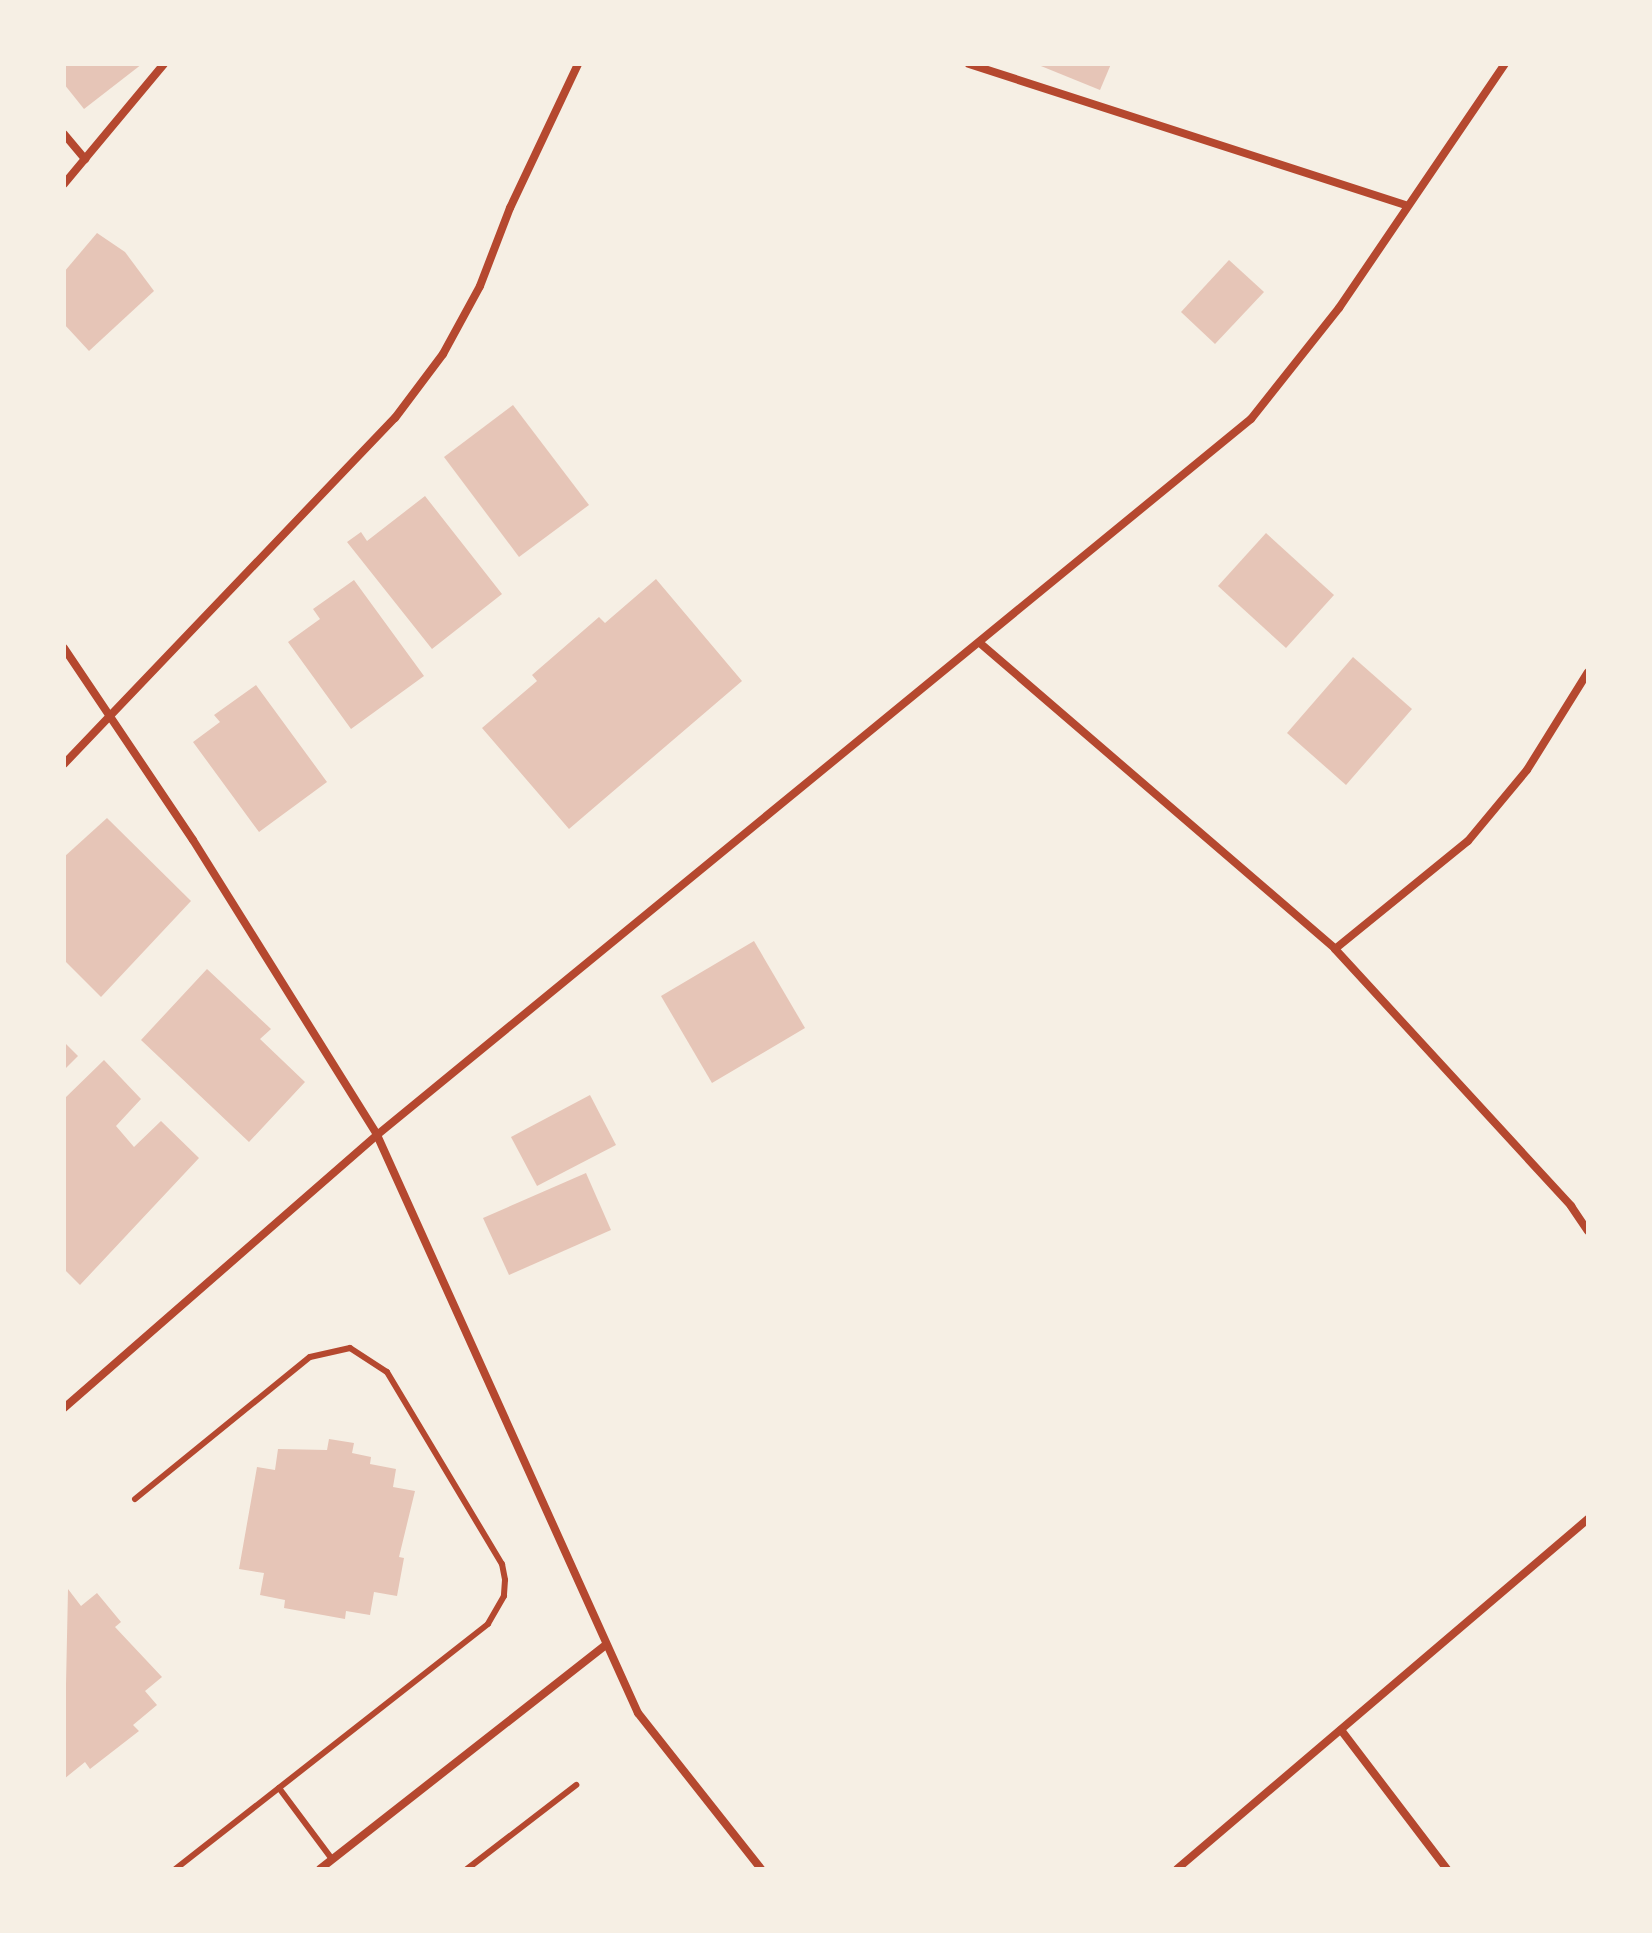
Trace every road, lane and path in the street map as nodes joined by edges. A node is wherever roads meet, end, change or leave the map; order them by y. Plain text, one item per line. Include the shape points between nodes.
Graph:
1 (164, 64) edge
2 (578, 64) edge
3 (969, 64) edge
4 (1505, 64) edge
5 (64, 134) edge
6 (85, 159) junction
7 (64, 184) edge
8 (1408, 206) junction
9 (981, 644) junction
10 (64, 648) edge
11 (1588, 672) edge
12 (111, 715) junction
13 (64, 764) edge
14 (1335, 949) junction
15 (377, 1135) junction
16 (1588, 1231) edge
17 (64, 1408) edge
18 (135, 1499) dead end
19 (1588, 1519) edge
20 (604, 1646) junction
21 (1341, 1730) junction
22 (576, 1785) dead end
23 (279, 1788) junction
24 (332, 1859) junction
25 (175, 1869) edge
26 (320, 1869) edge
27 (467, 1869) edge
28 (761, 1869) edge
29 (1177, 1869) edge
30 (1447, 1869) edge

1 - 6 street
2 - 12 street via 510,208 480,286 443,354 395,418
3 - 8 street
4 - 8 street
5 - 6 street
6 - 7 street
8 - 9 street via 1339,308 1251,419
9 - 14 street
9 - 15 street
10 - 12 street
11 - 14 street via 1527,770 1468,841
12 - 13 street
12 - 15 street
14 - 16 street via 1571,1206
15 - 17 street
15 - 20 street
18 - 23 lane via 310,1357 350,1348 387,1372 502,1564 504,1596 488,1624
19 - 21 street
20 - 24 street
20 - 28 street via 638,1713
21 - 29 street
21 - 30 street
22 - 27 lane
23 - 24 lane
23 - 25 lane
24 - 26 street

